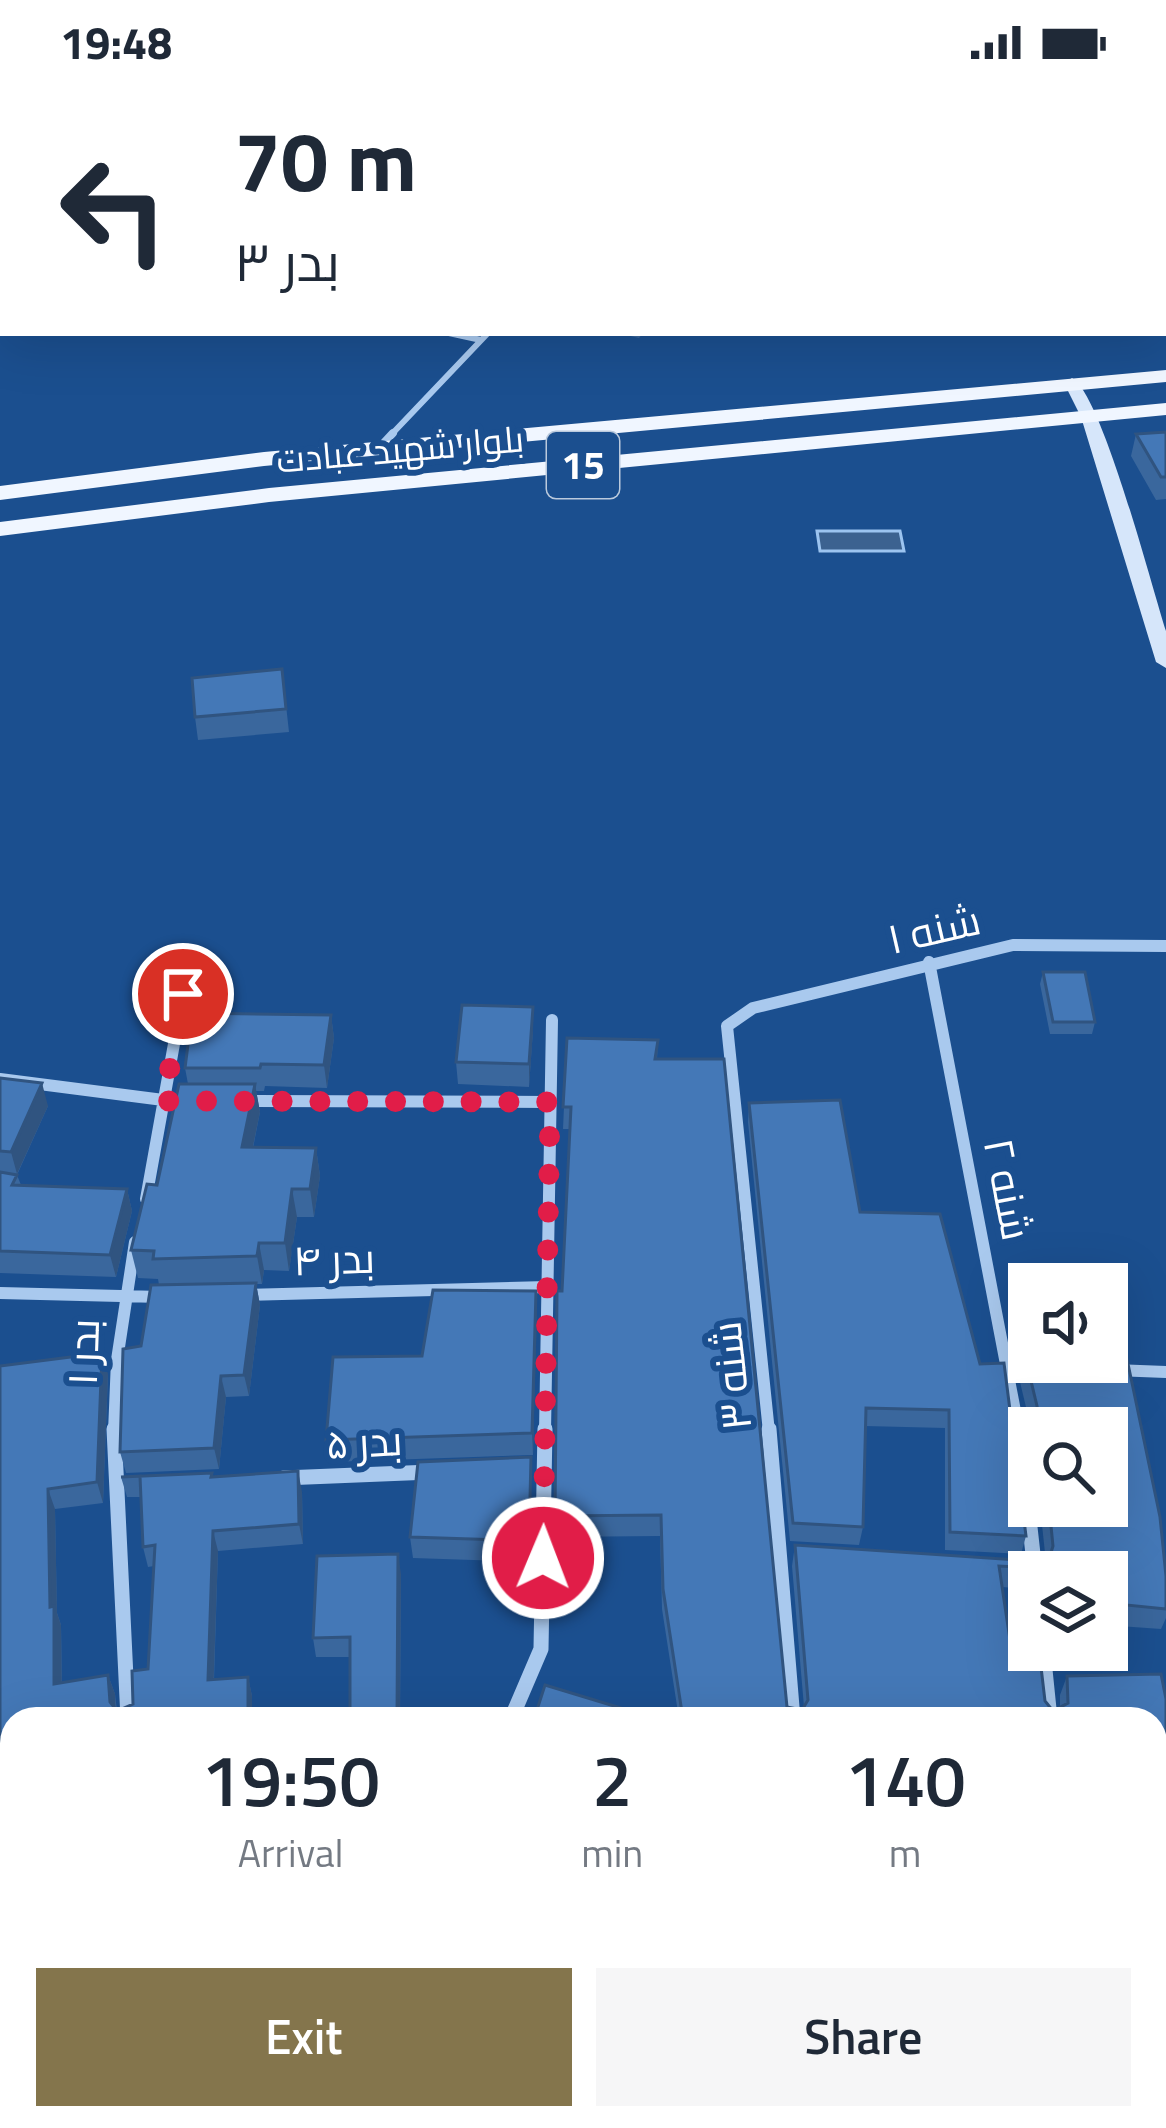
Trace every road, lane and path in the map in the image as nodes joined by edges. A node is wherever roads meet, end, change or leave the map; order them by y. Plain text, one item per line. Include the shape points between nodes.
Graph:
1 (484, 337) edge
2 (1166, 376) edge
3 (1072, 383) junction
4 (1166, 409) edge
5 (1090, 417) junction
6 (380, 448) junction
7 (264, 459) junction
8 (0, 493) edge
9 (269, 495) junction
10 (0, 529) edge
11 (1166, 662) edge
12 (1166, 946) edge
13 (929, 962) junction
14 (183, 994) dead end
15 (552, 1020) dead end
16 (727, 1026) joint
17 (0, 1079) edge
18 (164, 1101) junction
19 (187, 1101) edge
20 (232, 1101) edge
21 (550, 1102) junction
22 (125, 1198) edge
23 (146, 1201) junction
24 (548, 1287) junction
25 (0, 1292) edge
26 (240, 1295) edge
27 (169, 1297) edge
28 (122, 1298) junction
29 (1005, 1366) junction
30 (1008, 1366) edge
31 (1128, 1371) edge
32 (1166, 1372) edge
33 (544, 1466) junction
34 (520, 1468) edge
35 (449, 1471) edge
36 (257, 1480) edge
37 (138, 1485) edge
38 (114, 1486) junction
39 (1033, 1551) edge
40 (782, 1553) junction
41 (805, 1555) edge
42 (1045, 1671) edge
43 (127, 1707) edge
44 (516, 1707) edge
45 (792, 1707) edge
46 (1049, 1707) edge

1 - 6 lane
2 - 3 main road, بلوار شهید عبادت / 15
3 - 5 street
3 - 6 main road, بلوار شهید عبادت / 15
4 - 5 main road, بلوار شهید عبادت / 15
5 - 9 main road, بلوار شهید عبادت / 15
5 - 11 street
6 - 7 main road, بلوار شهید عبادت / 15
7 - 8 main road, بلوار شهید عبادت / 15
7 - 9 main road
9 - 10 main road, بلوار شهید عبادت / 15
12 - 13 street, شنه ۱ via 1012,945
13 - 16 street, شنه ۱ via 753,1007
13 - 29 street, شنه ۲
14 - 18 street, بدر ۱
15 - 21 street
16 - 40 street, شنه ۳
17 - 18 street
18 - 19 street
18 - 23 street, بدر ۱
20 - 21 street
21 - 24 street
22 - 23 street
23 - 28 street, بدر ۱
24 - 26 street, بدر ۴
24 - 33 street
25 - 28 street
27 - 28 street
28 - 38 street, بدر ۱
29 - 30 street
29 - 39 street, شنه ۲
31 - 32 street
33 - 34 street
33 - 44 street via 541,1649
35 - 36 street, بدر ۵
37 - 38 street
38 - 43 street, بدر ۱
40 - 41 street
40 - 45 street, شنه ۳
42 - 46 street

